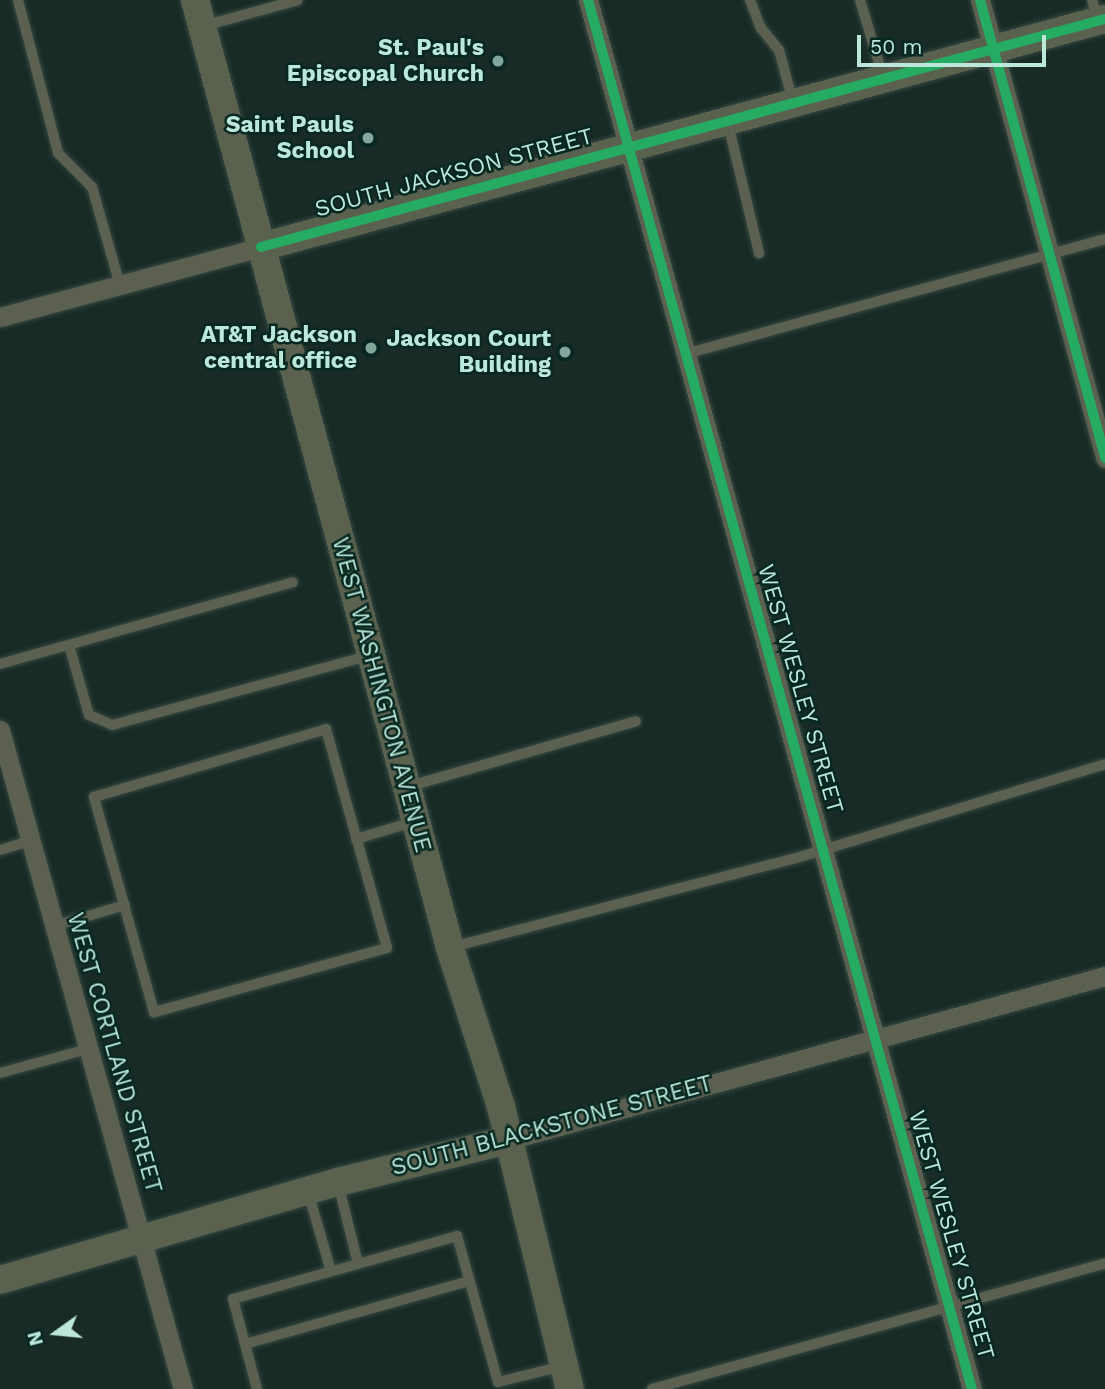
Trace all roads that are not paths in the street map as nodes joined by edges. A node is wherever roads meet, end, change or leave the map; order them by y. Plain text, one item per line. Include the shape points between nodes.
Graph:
1 (18, 0) edge
2 (298, 0) edge
3 (588, 0) edge
4 (750, 0) edge
5 (860, 0) edge
6 (980, 0) edge
7 (199, 13) edge
8 (1098, 13) edge
9 (993, 49) junction
10 (884, 78) junction
11 (793, 103) junction
12 (727, 120) junction
13 (628, 146) junction
14 (1105, 239) edge
15 (261, 247) junction
16 (759, 253) dead end
17 (1050, 253) junction
18 (120, 285) junction
19 (0, 317) edge
20 (685, 355) junction
21 (1105, 458) edge
22 (293, 582) dead end
23 (69, 645) junction
24 (370, 655) junction
25 (0, 664) edge
26 (636, 721) dead end
27 (0, 730) edge
28 (1105, 764) edge
29 (406, 787) junction
30 (416, 821) junction
31 (356, 839) junction
32 (30, 841) junction
33 (0, 850) edge
34 (824, 850) junction
35 (125, 905) junction
36 (54, 926) junction
37 (450, 948) junction
38 (1105, 976) edge
39 (875, 1039) junction
40 (88, 1049) junction
41 (0, 1073) edge
42 (508, 1140) junction
43 (338, 1182) junction
44 (308, 1191) junction
45 (142, 1241) junction
46 (1105, 1263) edge
47 (358, 1264) junction
48 (331, 1271) junction
49 (0, 1280) edge
50 (469, 1281) junction
51 (949, 1306) junction
52 (245, 1344) junction
53 (568, 1377) edge
54 (183, 1389) edge
55 (257, 1389) edge
56 (652, 1389) edge
57 (972, 1389) edge

1 - 18 lane via 58,153 92,187
2 - 7 lane
3 - 13 street, WEST WESLEY STREET
4 - 11 lane via 761,27 779,50
5 - 10 lane
6 - 9 street
7 - 15 main road, WEST WASHINGTON AVENUE
8 - 9 main road, SOUTH JACKSON STREET
9 - 10 main road, SOUTH JACKSON STREET
9 - 17 street
10 - 11 main road, SOUTH JACKSON STREET
11 - 12 main road, SOUTH JACKSON STREET
12 - 13 main road, SOUTH JACKSON STREET
12 - 16 lane
13 - 15 main road, SOUTH JACKSON STREET
13 - 20 street, WEST WESLEY STREET
14 - 17 lane
15 - 18 street, SOUTH JACKSON STREET
15 - 24 main road, WEST WASHINGTON AVENUE
17 - 20 lane
17 - 21 street
18 - 19 street, SOUTH JACKSON STREET
20 - 34 street, WEST WESLEY STREET
22 - 23 lane
23 - 24 lane via 89,715 112,725
23 - 25 lane
24 - 29 main road, WEST WASHINGTON AVENUE
26 - 29 lane
27 - 32 street, WEST CORTLAND STREET
28 - 34 lane
29 - 30 main road, WEST WASHINGTON AVENUE
30 - 31 lane
30 - 37 main road, WEST WASHINGTON AVENUE
31 - 35 lane via 387,948 154,1012
31 - 35 lane via 326,729 94,797
32 - 33 lane
32 - 36 street, WEST CORTLAND STREET
34 - 37 lane
34 - 39 street, WEST WESLEY STREET
35 - 36 lane
36 - 40 street, WEST CORTLAND STREET
37 - 42 main road, WEST WASHINGTON AVENUE
38 - 39 street, SOUTH BLACKSTONE STREET
39 - 42 street, SOUTH BLACKSTONE STREET
39 - 51 street, WEST WESLEY STREET
40 - 41 lane
40 - 45 street, WEST CORTLAND STREET
42 - 43 main road, SOUTH BLACKSTONE STREET
42 - 53 main road, WEST WASHINGTON AVENUE
43 - 44 main road, SOUTH BLACKSTONE STREET
43 - 47 lane
44 - 45 main road, SOUTH BLACKSTONE STREET
44 - 48 lane
45 - 49 main road, SOUTH BLACKSTONE STREET
45 - 54 street, WEST CORTLAND STREET
46 - 51 lane
47 - 48 lane
47 - 50 lane via 457,1236
48 - 52 lane via 233,1299
50 - 52 lane
50 - 53 lane via 498,1382
51 - 56 lane
51 - 57 street, WEST WESLEY STREET
52 - 55 lane

